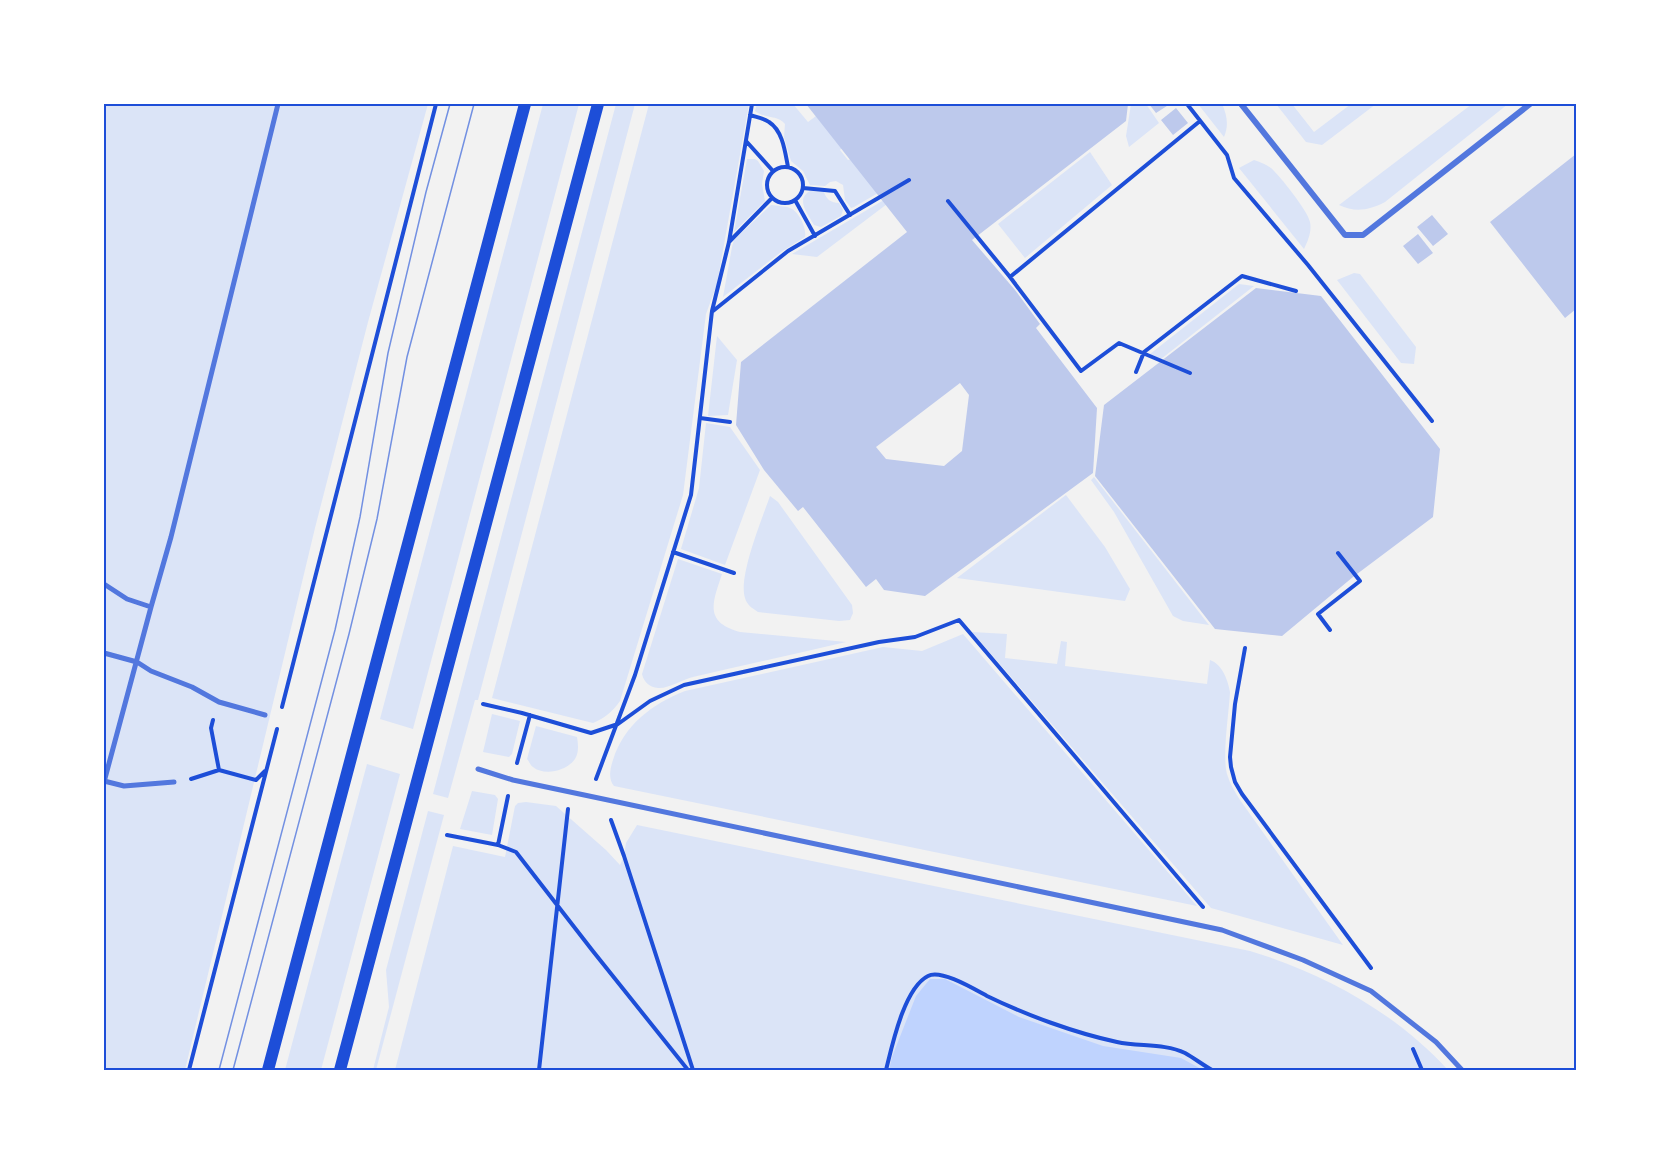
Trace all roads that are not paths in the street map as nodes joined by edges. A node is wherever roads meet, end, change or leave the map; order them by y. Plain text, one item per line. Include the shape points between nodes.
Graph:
1 (278, 104) edge
2 (525, 104) edge
3 (598, 104) edge
4 (1241, 104) edge
5 (1530, 104) edge
6 (104, 584) edge
7 (151, 607) junction
8 (104, 653) edge
9 (137, 662) junction
10 (265, 715) dead end
11 (478, 769) dead end
12 (104, 782) edge
13 (174, 782) dead end
14 (268, 1071) edge
15 (340, 1071) edge
16 (1462, 1071) edge

1 - 7 street
2 - 14 main road
3 - 15 main road
4 - 5 street via 1344,235 1363,235
6 - 7 street via 127,600
7 - 9 street
8 - 9 street
9 - 10 street via 219,702
9 - 12 street
11 - 16 street via 513,780 1222,930 1303,960 1371,992 1436,1041
12 - 13 street via 124,786

